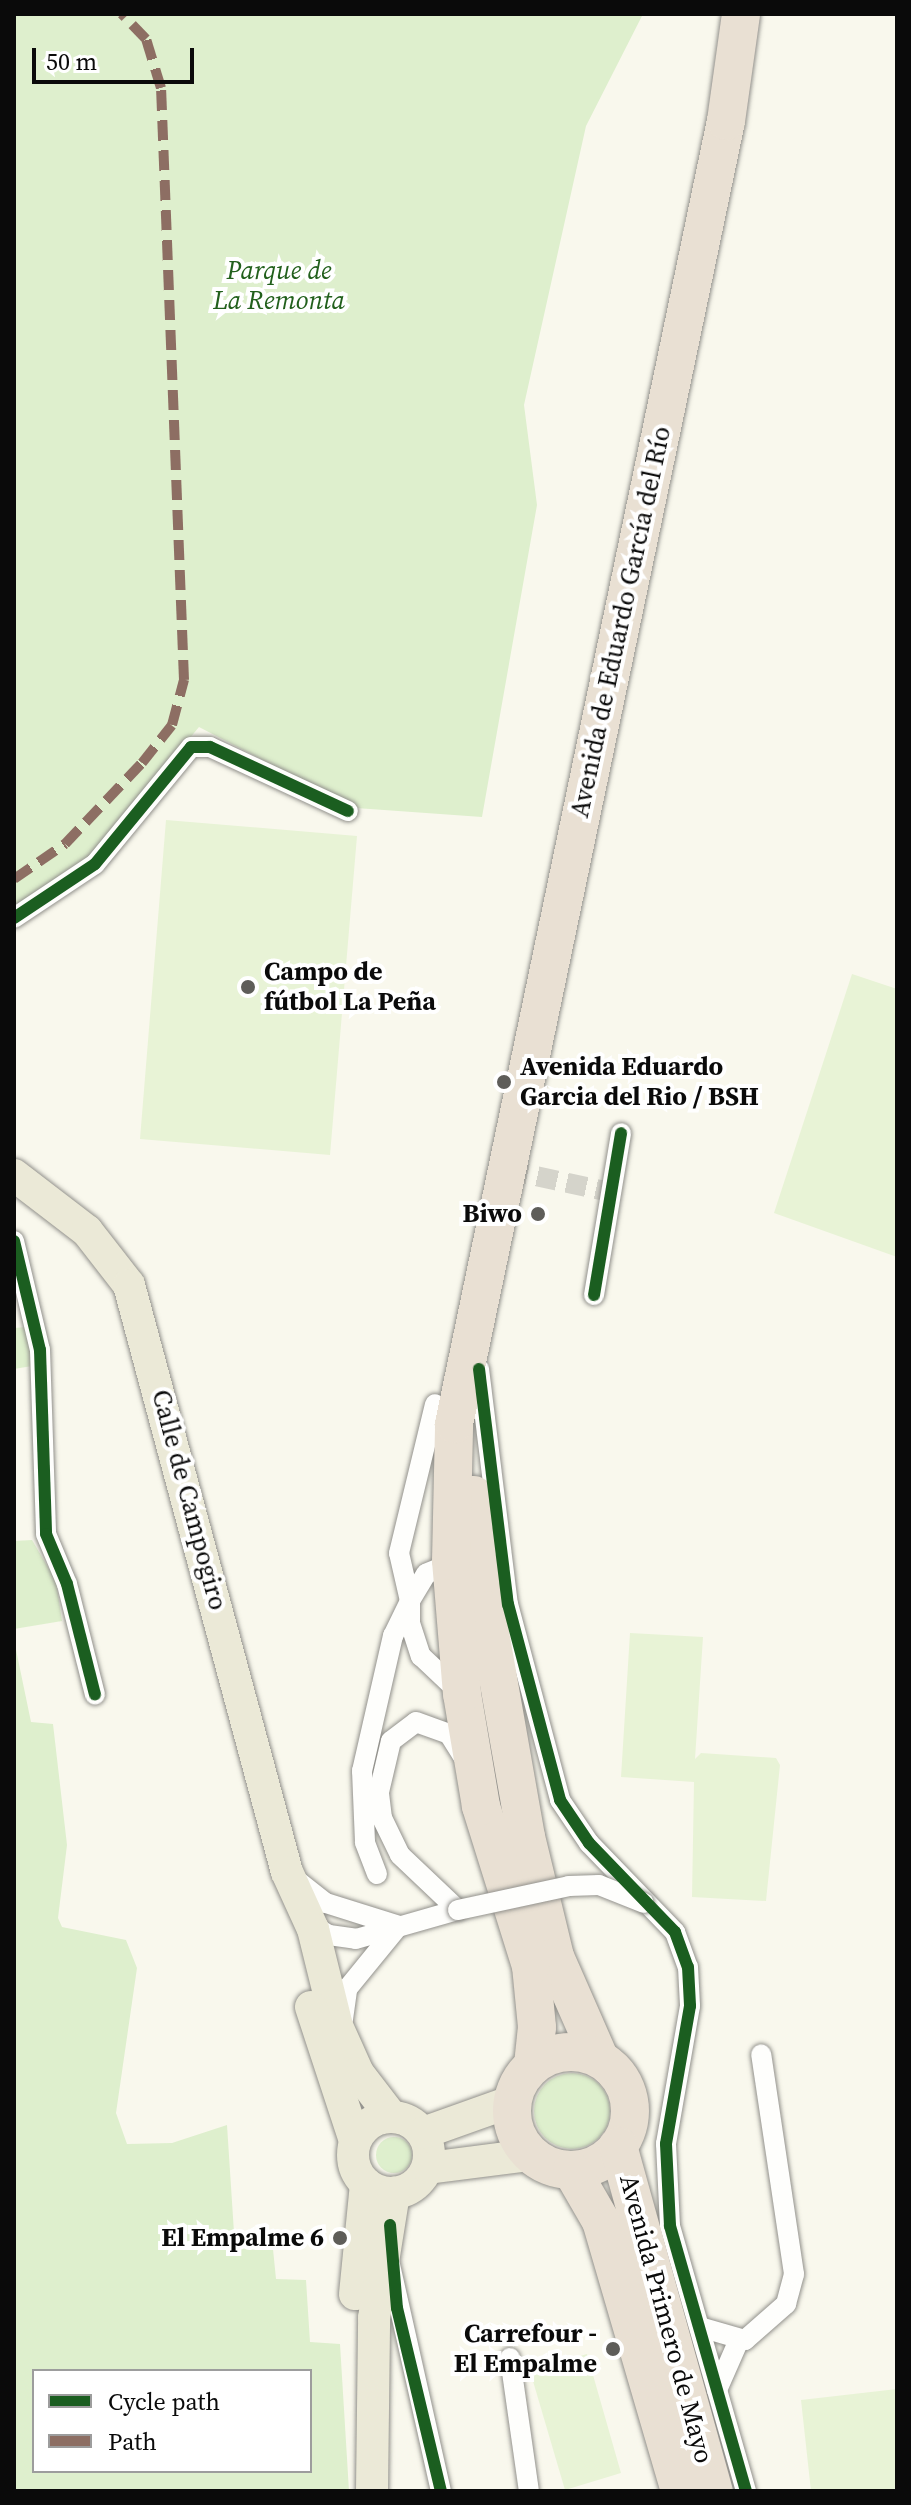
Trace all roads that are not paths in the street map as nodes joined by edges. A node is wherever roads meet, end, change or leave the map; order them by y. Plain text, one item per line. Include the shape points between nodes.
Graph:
1 (741, 14) edge
2 (348, 811) dead end
3 (14, 918) edge
4 (621, 1133) dead end
5 (14, 1175) edge
6 (496, 1229) junction
7 (14, 1241) edge
8 (594, 1295) dead end
9 (435, 1404) dead end
10 (451, 1561) junction
11 (410, 1601) junction
12 (485, 1623) junction
13 (414, 1634) junction
14 (462, 1694) junction
15 (95, 1695) dead end
16 (481, 1806) junction
17 (377, 1874) dead end
18 (287, 1885) junction
19 (644, 1903) junction
20 (458, 1910) junction
21 (399, 1926) junction
22 (313, 1929) junction
23 (761, 2054) dead end
24 (599, 2057) junction
25 (533, 2065) junction
26 (358, 2073) junction
27 (513, 2101) junction
28 (391, 2116) junction
29 (423, 2133) junction
30 (355, 2141) junction
31 (618, 2146) junction
32 (530, 2155) junction
33 (428, 2168) junction
34 (572, 2171) junction
35 (380, 2188) junction
36 (376, 2221) junction
37 (386, 2299) junction
38 (700, 2327) junction
39 (739, 2340) junction
40 (510, 2358) dead end
41 (717, 2390) junction
42 (369, 2421) junction
43 (372, 2491) edge
44 (441, 2491) edge
45 (529, 2491) edge
46 (680, 2491) edge
47 (714, 2491) edge
48 (746, 2491) edge

1 - 6 highway, Avenida de Eduardo García del Río via 726,121
2 - 3 street via 210,747 191,747 95,864
4 - 8 street
5 - 18 main road, Calle de Campogiro via 87,1231 129,1285
6 - 10 highway, Avenida de Eduardo García del Río via 464,1354 454,1424
6 - 12 highway, Avenida de Eduardo García del Río via 479,1369 473,1508
7 - 15 street via 40,1350 46,1534 67,1584
9 - 11 street via 399,1553
10 - 11 street via 426,1574
10 - 12 highway, Avenida de Eduardo García del Río
11 - 13 street
11 - 17 street via 393,1636 362,1771 365,1842
12 - 13 street
12 - 14 highway, Avenida de Eduardo García del Río
12 - 19 street, Avenida Primero de Mayo via 567,1815
12 - 24 highway, Avenida de Eduardo García del Río via 555,1957
13 - 14 street via 421,1656
14 - 16 highway, Avenida de Eduardo García del Río
16 - 20 street via 470,1770 449,1734 416,1722 391,1741 379,1792 386,1830 412,1870
16 - 25 highway, Avenida de Eduardo García del Río via 531,1966 537,2027
18 - 21 street
18 - 22 main road, Calle de Campogiro
18 - 30 main road, Calle de Campogiro via 321,2044
19 - 20 street, Avenida Primero de Mayo, bridge via 609,1888 578,1885
19 - 38 street, Avenida Primero de Mayo via 675,1932 688,1967 690,2006 669,2100 666,2181 670,2226
20 - 21 street, Avenida Primero de Mayo
21 - 22 street, Avenida Primero de Mayo via 356,1939
21 - 26 street via 343,1999 342,2016
22 - 26 main road, Calle de Campogiro via 337,2026
23 - 39 street via 794,2274 786,2304
24 - 25 highway via 573,2051
24 - 31 highway via 628,2090 629,2120
25 - 27 highway
26 - 28 main road, Calle de Campogiro
27 - 29 main road
27 - 32 highway via 515,2127
28 - 29 main road
28 - 30 main road via 363,2128
29 - 33 main road
30 - 35 main road via 353,2156
31 - 34 highway via 597,2164
31 - 47 highway, Avenida Primero de Mayo
32 - 33 main road
32 - 34 highway
33 - 35 main road via 408,2190
34 - 46 highway, Avenida Primero de Mayo via 601,2221
35 - 36 main road
36 - 37 main road
36 - 42 main road via 355,2334
37 - 42 main road
37 - 44 street
38 - 39 street
38 - 41 street, Avenida Primero de Mayo
39 - 41 street
40 - 45 street
41 - 48 street, Avenida Primero de Mayo
42 - 43 main road

